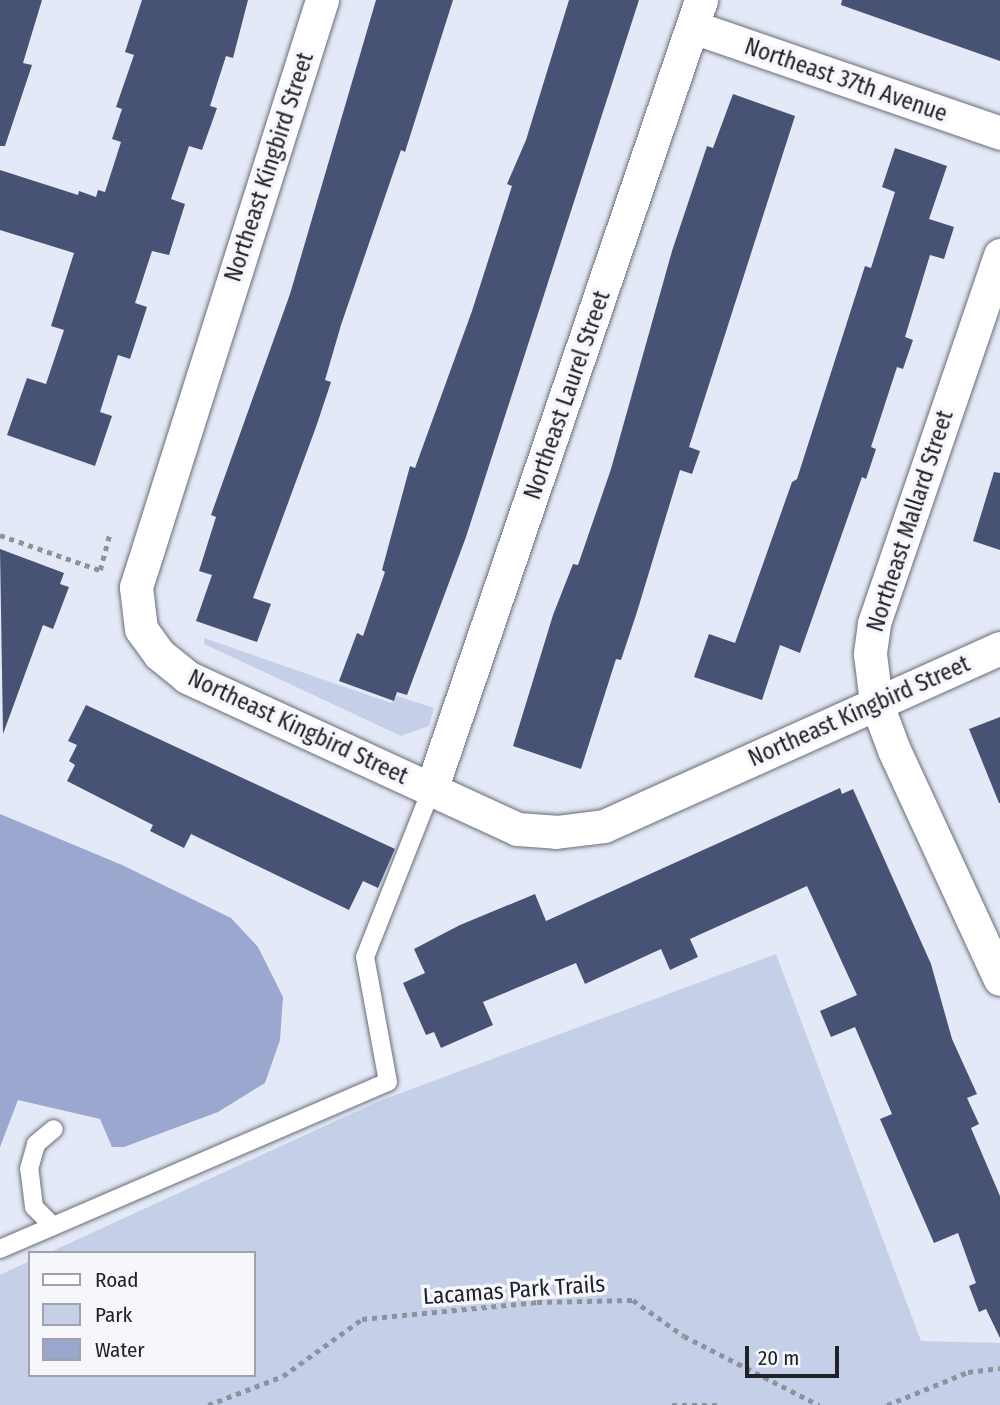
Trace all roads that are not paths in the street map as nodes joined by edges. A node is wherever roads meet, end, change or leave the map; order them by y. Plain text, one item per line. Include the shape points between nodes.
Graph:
1 (322, 0) edge
2 (697, 13) edge
3 (1000, 133) edge
4 (1000, 255) edge
5 (1000, 648) edge
6 (876, 702) junction
7 (431, 790) junction
8 (1000, 979) edge
9 (54, 1129) dead end
10 (53, 1226) junction
11 (0, 1249) edge

1 - 7 street, Northeast Kingbird Street via 136,587 141,629 159,654 187,677
2 - 3 street, Northeast 37th Avenue
2 - 7 street, Northeast Laurel Street
4 - 6 street, Northeast Mallard Street via 874,624 870,654
5 - 6 street, Northeast Kingbird Street
6 - 7 street, Northeast Kingbird Street via 604,826 556,832 517,829
6 - 8 street, Northeast Mallard Street
7 - 10 lane via 365,957 388,1082
9 - 10 lane via 36,1144 29,1169 34,1207
10 - 11 lane

